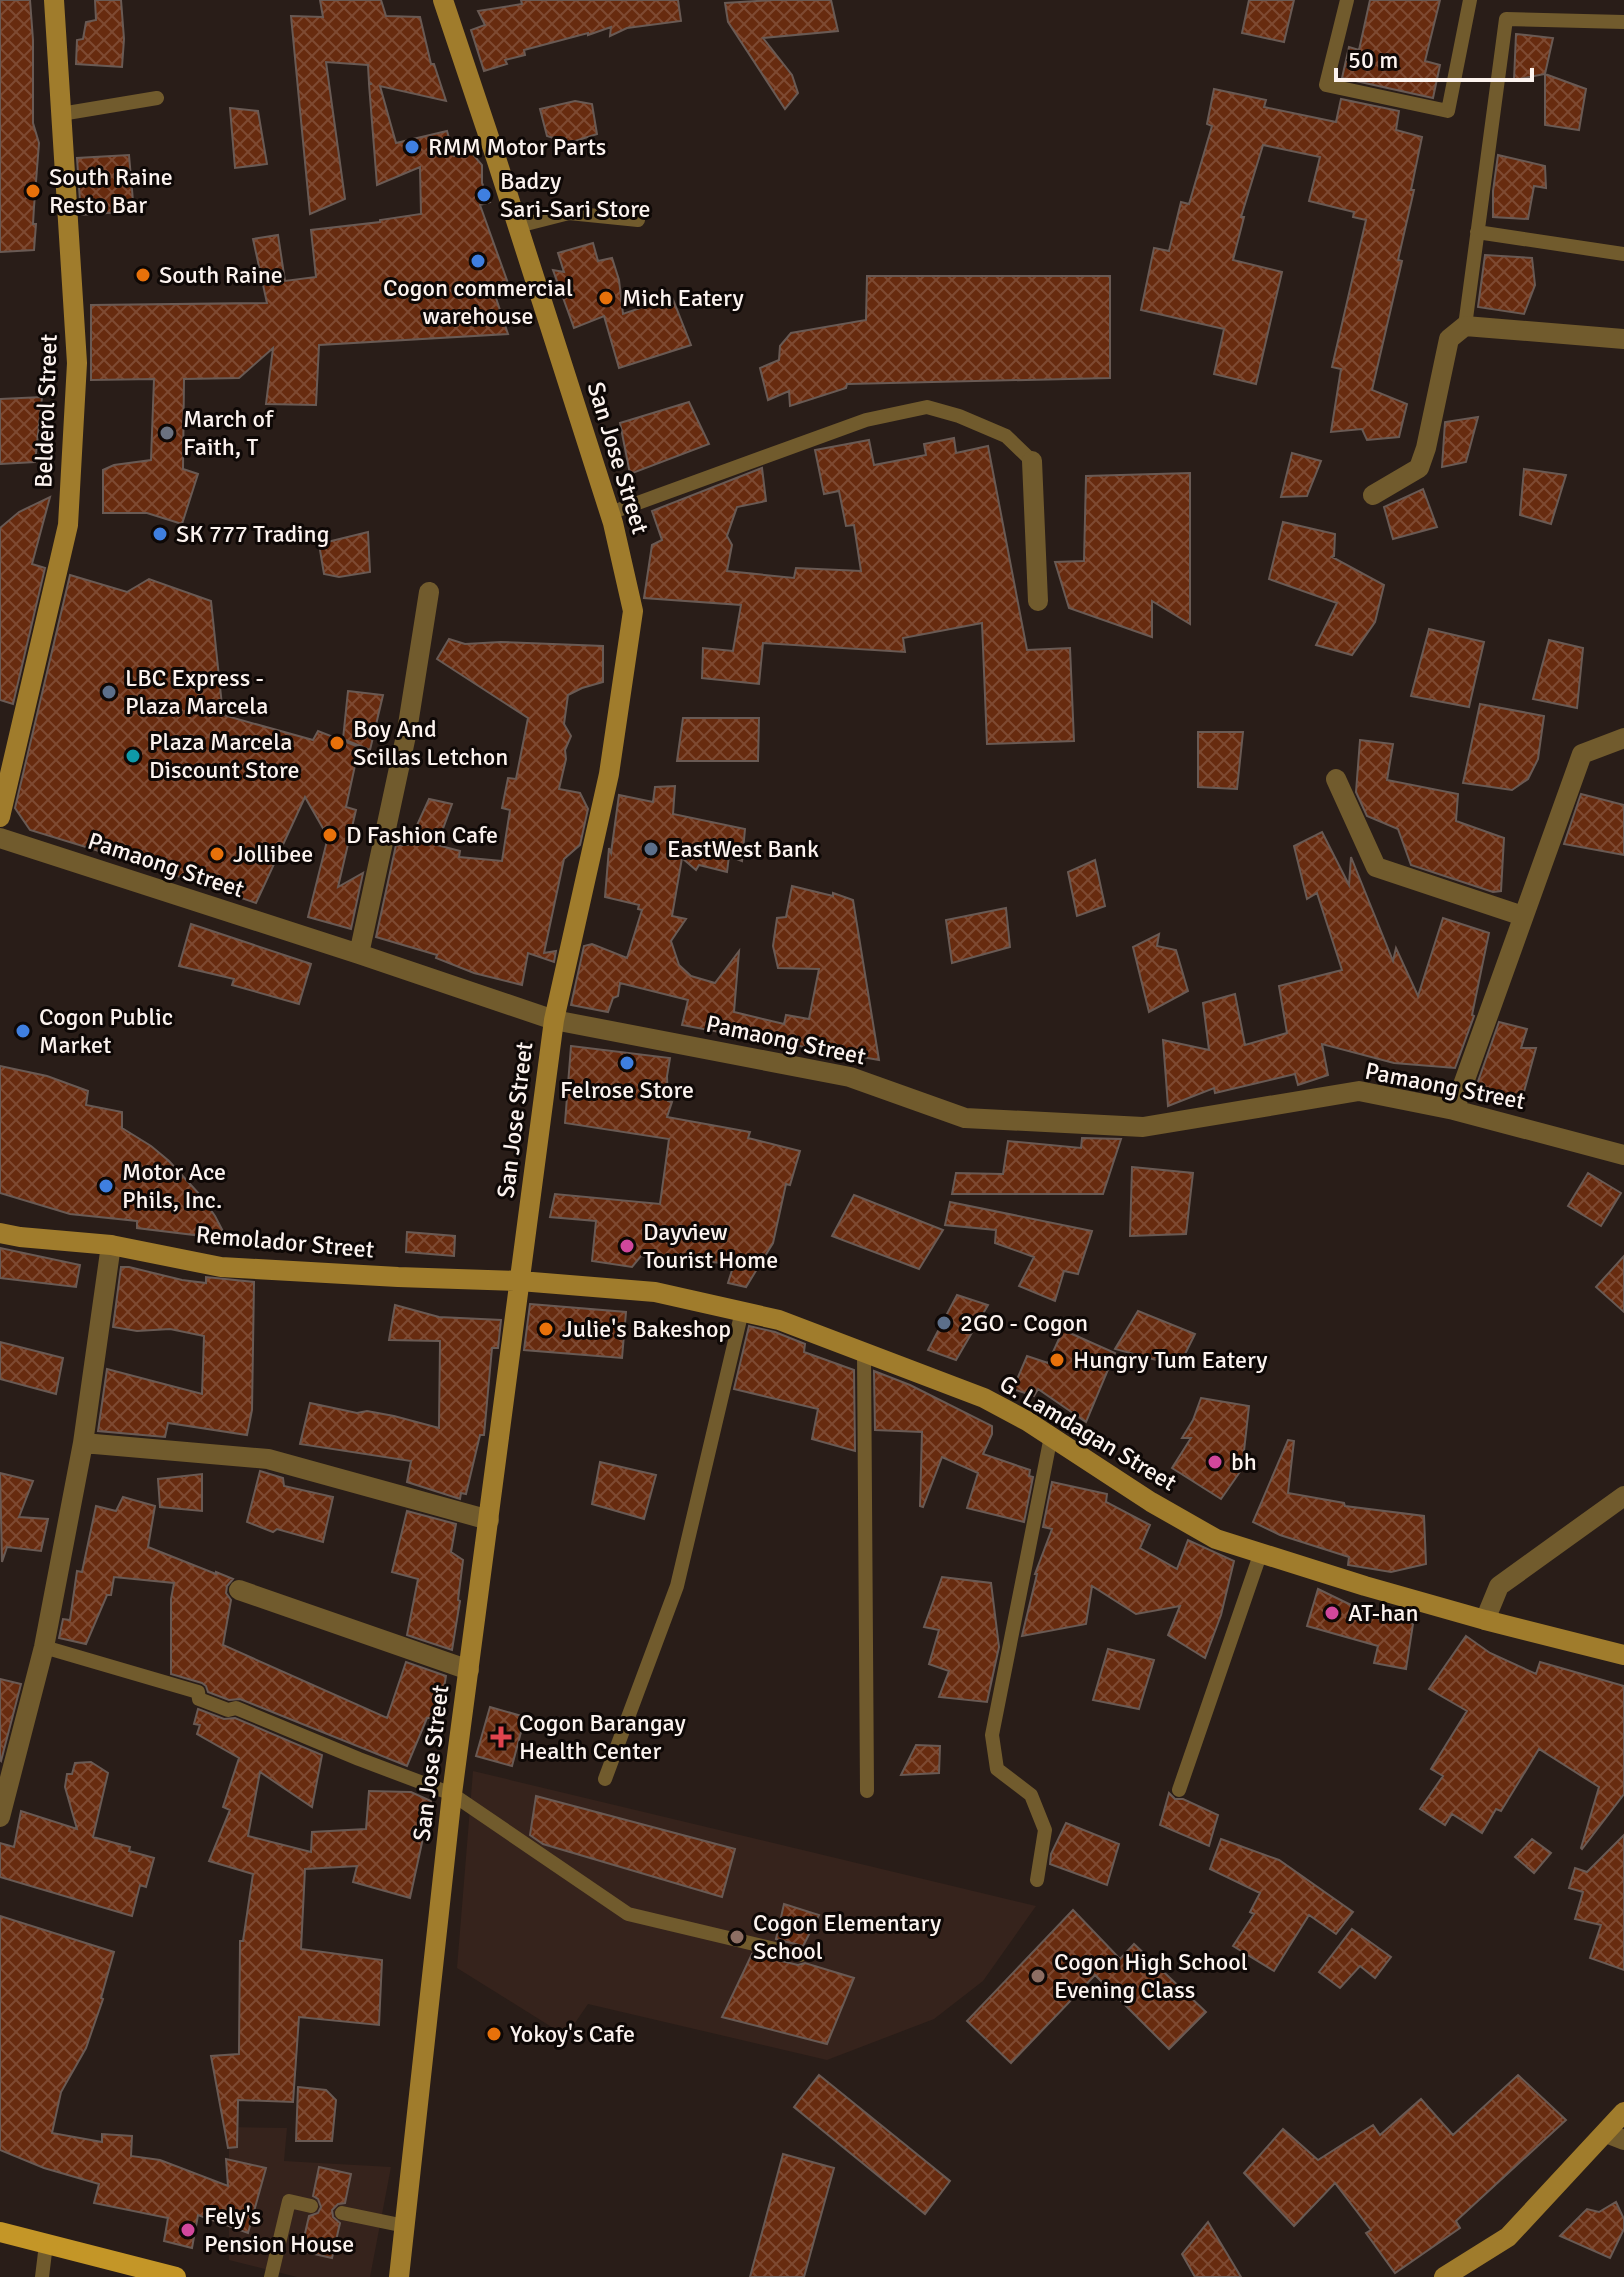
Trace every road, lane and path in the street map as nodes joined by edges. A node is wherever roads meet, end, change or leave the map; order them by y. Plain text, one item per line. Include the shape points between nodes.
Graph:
1 (54, 0) edge
2 (443, 0) edge
3 (1347, 0) edge
4 (1470, 0) edge
5 (1624, 22) edge
6 (157, 98) dead end
7 (61, 114) junction
8 (638, 220) dead end
9 (518, 226) junction
10 (1477, 232) junction
11 (1624, 254) edge
12 (1465, 326) junction
13 (1624, 339) edge
14 (1032, 461) joint
15 (1373, 495) dead end
16 (610, 513) junction
17 (429, 592) dead end
18 (1038, 601) dead end
19 (1624, 738) edge
20 (1336, 779) dead end
21 (0, 817) edge
22 (0, 838) edge
23 (1523, 916) junction
24 (359, 954) junction
25 (554, 1020) junction
26 (1454, 1110) junction
27 (1624, 1155) edge
28 (0, 1233) edge
29 (111, 1245) junction
30 (520, 1281) junction
31 (742, 1311) junction
32 (864, 1352) junction
33 (1051, 1436) junction
34 (83, 1443) junction
35 (1624, 1496) edge
36 (489, 1520) junction
37 (1261, 1552) junction
38 (239, 1590) dead end
39 (1485, 1620) junction
40 (44, 1647) junction
41 (1624, 1655) edge
42 (469, 1670) junction
43 (605, 1779) dead end
44 (1179, 1790) dead end
45 (867, 1791) dead end
46 (452, 1794) junction
47 (0, 1817) edge
48 (1037, 1880) dead end
49 (800, 1955) dead end
50 (1624, 2112) edge
51 (1615, 2137) edge
52 (311, 2206) dead end
53 (342, 2213) dead end
54 (405, 2226) junction
55 (0, 2232) edge
56 (46, 2244) junction
57 (155, 2274) edge
58 (42, 2277) edge
59 (176, 2277) edge
60 (271, 2277) edge
61 (399, 2277) edge
62 (1444, 2277) edge

1 - 7 street, Belderol Street
2 - 9 street, San Jose Street
3 - 4 lane via 1326,85 1448,111
5 - 10 lane via 1506,19
6 - 7 lane
7 - 21 street, Belderol Street via 77,363 68,525
8 - 9 lane via 569,213
9 - 16 street, San Jose Street
10 - 11 lane
10 - 12 lane
12 - 13 street
12 - 15 street via 1449,339 1419,468
14 - 16 lane via 1006,436 927,407 866,420
14 - 18 street
16 - 25 street, San Jose Street via 633,611 609,774
17 - 24 street via 407,731
19 - 23 street via 1582,754
20 - 23 street via 1376,867
22 - 24 street, Pamaong Street
23 - 26 street
24 - 25 street, Pamaong Street
25 - 26 street, Pamaong Street via 850,1077 965,1118 1143,1127 1359,1091
25 - 30 street, San Jose Street
26 - 27 street, Pamaong Street
28 - 29 street, Remolador Street
29 - 30 street, Remolador Street via 221,1267
29 - 34 street
30 - 31 street, G. Lamdagan Street via 655,1292
30 - 36 street, San Jose Street
31 - 32 street, G. Lamdagan Street
31 - 43 lane via 677,1586
32 - 33 street, G. Lamdagan Street via 984,1398
32 - 45 lane
33 - 37 street, G. Lamdagan Street via 1216,1539
33 - 48 lane via 992,1735 997,1769 1031,1795 1045,1830
34 - 36 street via 268,1459
34 - 40 street
35 - 39 street via 1499,1586
36 - 42 street, San Jose Street
37 - 39 street, G. Lamdagan Street
37 - 44 lane
38 - 42 street
39 - 41 street, G. Lamdagan Street
40 - 46 lane via 198,1692 199,1699 236,1708
40 - 47 street
42 - 46 street, San Jose Street
46 - 49 lane via 628,1914
46 - 54 street, San Jose Street
50 - 51 street
51 - 62 street via 1508,2237
52 - 60 lane via 289,2201
53 - 54 lane
54 - 61 street, San Jose Street
55 - 56 main road
56 - 57 main road
56 - 58 lane
57 - 59 main road

